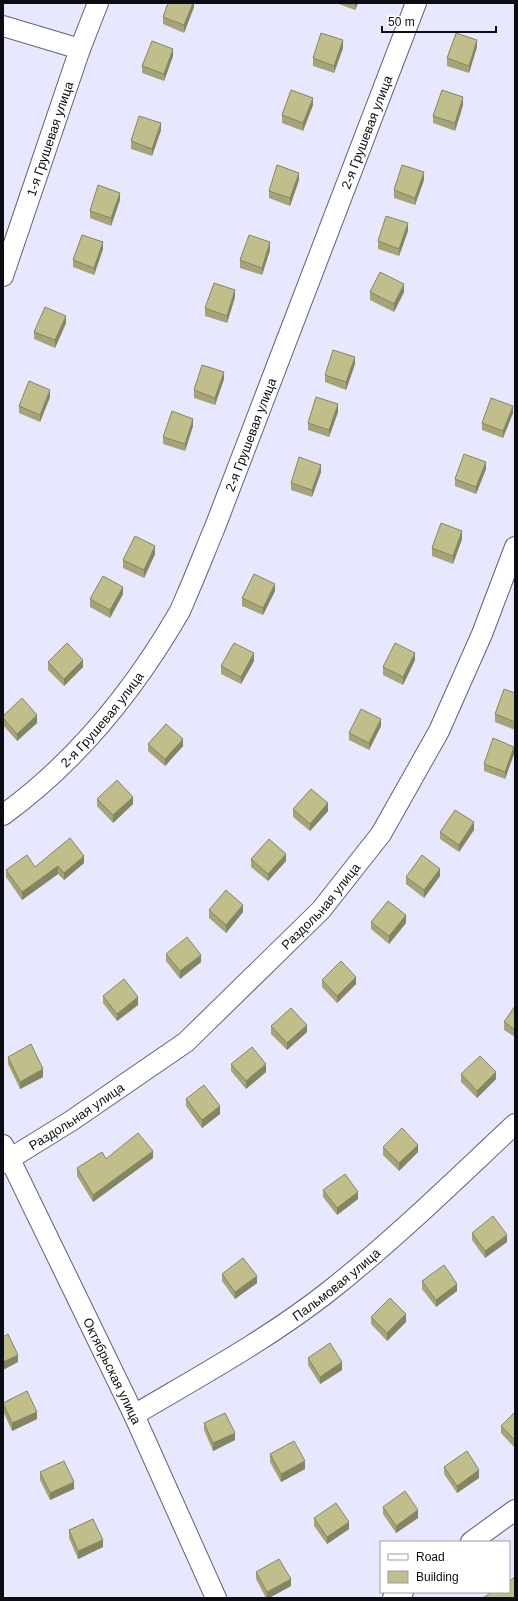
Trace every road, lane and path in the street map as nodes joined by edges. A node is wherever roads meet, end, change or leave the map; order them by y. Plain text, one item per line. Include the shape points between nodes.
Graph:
1 (98, 3) edge
2 (416, 3) edge
3 (3, 26) edge
4 (80, 49) junction
5 (3, 276) edge
6 (515, 547) edge
7 (3, 816) edge
8 (515, 1124) edge
9 (5, 1156) edge
10 (134, 1415) junction
11 (515, 1510) edge
12 (473, 1541) edge
13 (216, 1598) edge

1 - 4 street, 1-я Грушевая улица
2 - 7 street, 2-я Грушевая улица via 215,527 180,609 151,658 118,703 80,747 25,799
3 - 4 street
4 - 5 street, 1-я Грушевая улица
6 - 9 street, Раздольная улица via 482,634 439,731 381,834 321,910 186,1042 71,1121
8 - 10 street, Пальмовая улица via 417,1217 327,1292 244,1351
9 - 10 street, Октябрьская улица
10 - 13 street, Октябрьская улица
11 - 12 street

